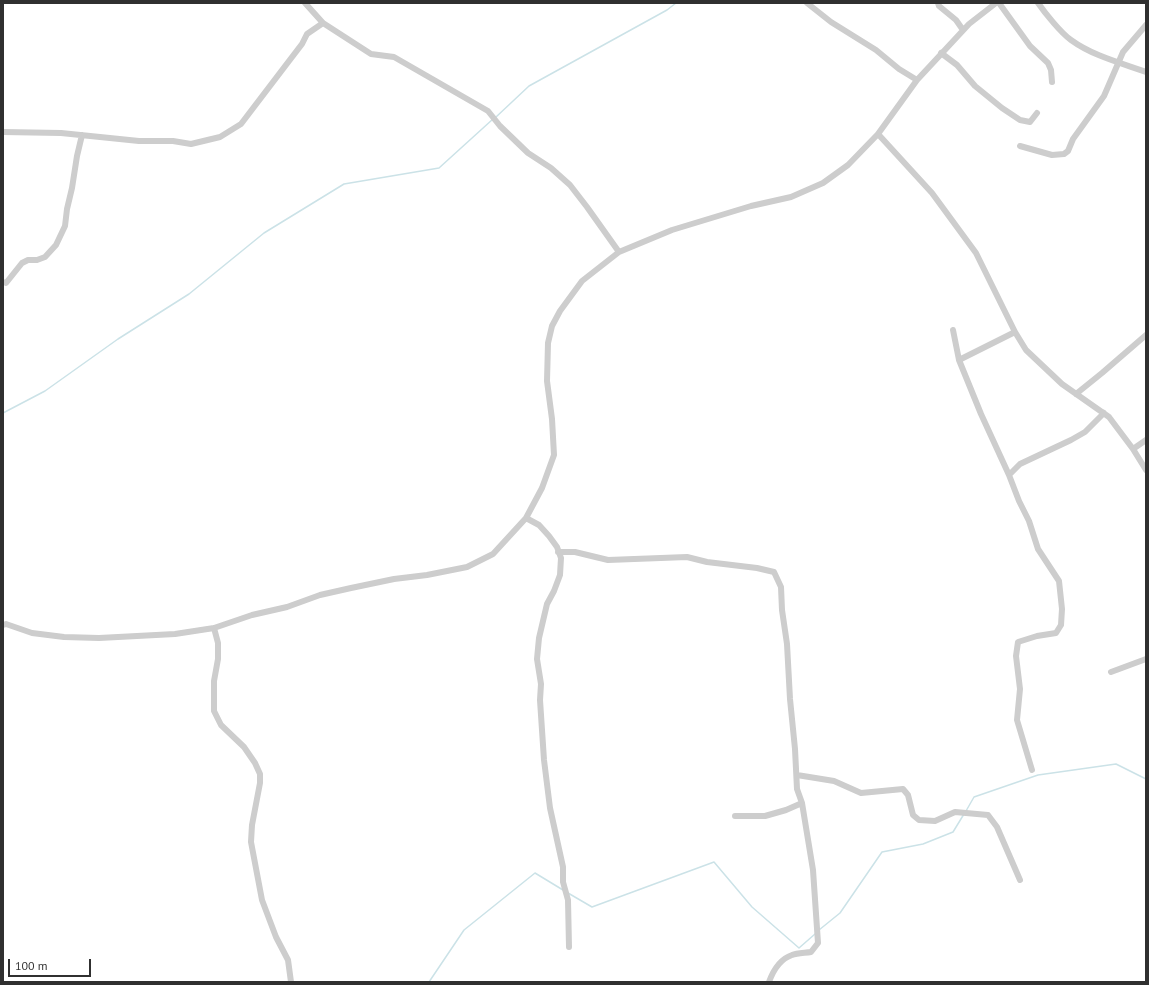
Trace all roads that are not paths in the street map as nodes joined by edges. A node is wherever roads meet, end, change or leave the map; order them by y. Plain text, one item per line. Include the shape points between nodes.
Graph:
1 (305, 3) edge
2 (807, 3) edge
3 (938, 3) edge
4 (997, 3) edge
5 (1038, 3) edge
6 (323, 23) junction
7 (1146, 25) edge
8 (963, 30) junction
9 (941, 54) junction
10 (1118, 63) junction
11 (1146, 72) edge
12 (917, 80) junction
13 (1052, 82) dead end
14 (1037, 113) dead end
15 (3, 132) edge
16 (878, 134) junction
17 (82, 135) junction
18 (1020, 146) dead end
19 (619, 252) junction
20 (3, 282) edge
21 (953, 330) dead end
22 (1015, 332) junction
23 (1146, 335) edge
24 (959, 360) junction
25 (1076, 394) junction
26 (1104, 413) junction
27 (1146, 440) edge
28 (1134, 449) junction
29 (1146, 470) edge
30 (1009, 475) junction
31 (526, 518) junction
32 (558, 552) junction
33 (3, 624) edge
34 (214, 628) junction
35 (1146, 659) edge
36 (1111, 672) dead end
37 (1032, 770) dead end
38 (797, 775) junction
39 (802, 803) junction
40 (735, 816) dead end
41 (1020, 880) dead end
42 (569, 947) dead end
43 (291, 982) edge
44 (769, 982) edge

1 - 6 street
2 - 12 street
3 - 8 street
4 - 8 street
4 - 13 street via 1030,46 1048,63
5 - 10 street via 1070,40
6 - 17 street via 307,34 240,124 220,137 191,144
6 - 19 street via 371,54 394,58 488,111 528,153 551,168 570,186
7 - 10 street via 1123,52
8 - 9 street
9 - 12 street
9 - 14 street via 957,65 975,86 1020,120 1030,122
10 - 11 street
10 - 18 street via 1104,96 1073,139 1068,151 1052,155
12 - 16 street
15 - 17 street
16 - 19 street via 848,164 823,183 791,197 751,206 672,230
16 - 22 street via 932,193 976,253
17 - 20 street via 65,226 56,245 45,257 22,263 6,283
19 - 31 street via 582,282 552,326 548,343 547,381 554,455 542,488
21 - 24 street
22 - 24 street
22 - 25 street via 1026,350
23 - 25 street
24 - 30 street
25 - 26 street
26 - 28 street
26 - 30 street via 1085,432 1020,464
27 - 28 street
28 - 29 street
30 - 37 street via 1038,549 1059,581 1062,609 1061,625 1056,633 1018,642 1016,656 1020,689 1017,720
31 - 32 street via 539,525
31 - 34 street via 493,554 467,567 320,595
32 - 38 street via 575,552 608,560 687,557 774,572 781,587 788,644
32 - 42 street via 561,558 560,575 547,604 537,659 541,684 544,760 550,808 568,900
33 - 34 street via 64,637 99,638 175,634
34 - 43 street via 218,643 214,711 221,725 244,747 260,774 251,842 262,900 288,960
35 - 36 street
38 - 39 street via 797,788
38 - 41 street via 834,782 861,793 903,789 908,795 913,815 920,820 936,821 955,812 988,815 997,827
39 - 40 street via 765,816
39 - 44 street via 813,870 818,943 811,952 792,955 782,961

